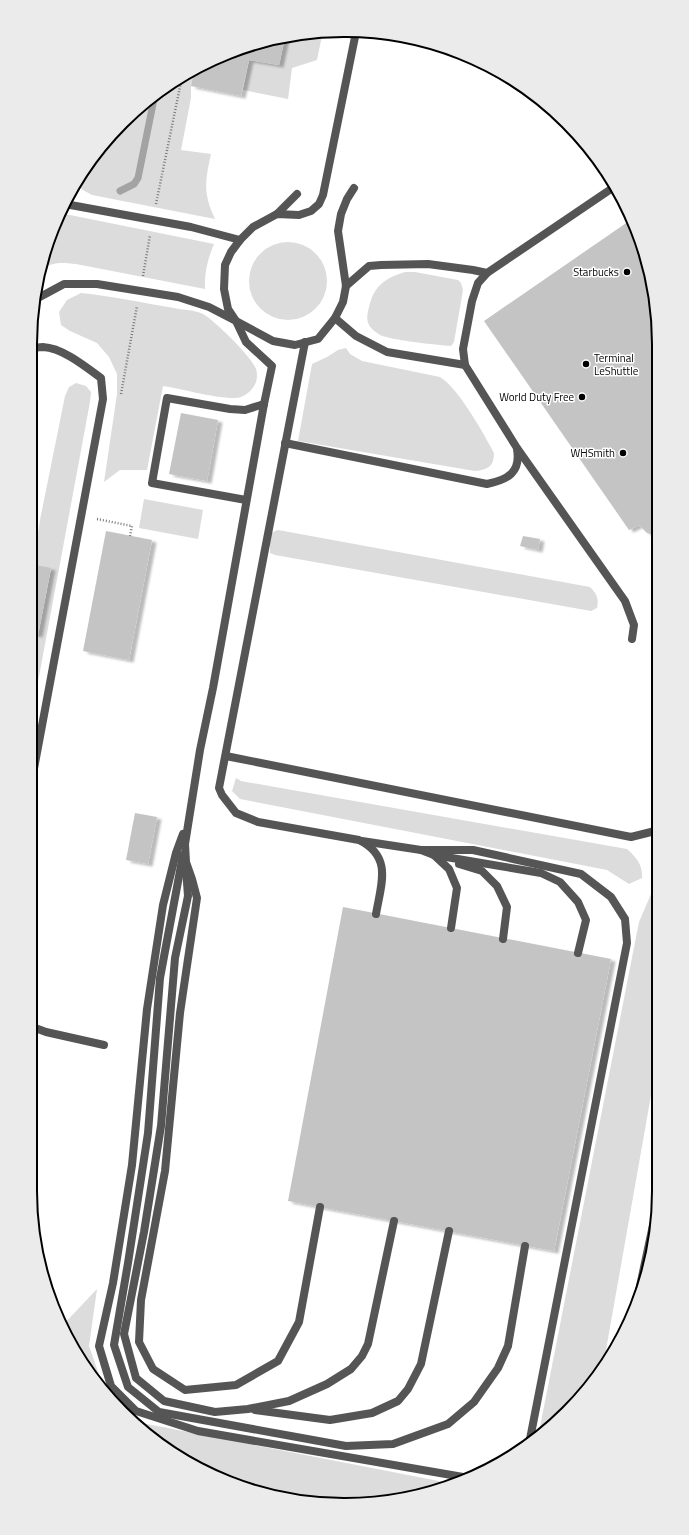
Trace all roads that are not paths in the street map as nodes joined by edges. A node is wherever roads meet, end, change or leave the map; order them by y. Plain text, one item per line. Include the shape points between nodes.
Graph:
1 (355, 38) edge
2 (354, 188) dead end
3 (610, 190) edge
4 (297, 194) dead end
5 (71, 205) edge
6 (277, 214) junction
7 (240, 240) junction
8 (487, 274) junction
9 (346, 286) junction
10 (41, 296) edge
11 (335, 318) junction
12 (236, 321) junction
13 (305, 342) junction
14 (37, 347) edge
15 (465, 365) junction
16 (264, 404) junction
17 (286, 443) junction
18 (517, 448) junction
19 (246, 500) junction
20 (632, 639) dead end
21 (37, 753) edge
22 (226, 756) junction
23 (189, 820) junction
24 (652, 833) edge
25 (359, 840) junction
26 (185, 844) junction
27 (421, 850) junction
28 (434, 855) junction
29 (186, 862) junction
30 (376, 914) dead end
31 (451, 928) dead end
32 (503, 939) dead end
33 (578, 953) dead end
34 (37, 1029) edge
35 (37, 1031) edge
36 (46, 1032) junction
37 (104, 1044) dead end
38 (320, 1207) dead end
39 (394, 1221) dead end
40 (448, 1231) dead end
41 (525, 1246) dead end
42 (248, 1409) junction
43 (531, 1435) edge
44 (459, 1476) edge

1 - 6 street via 324,195 311,211 299,215
2 - 9 street via 341,214 338,231
3 - 8 street
4 - 6 street
5 - 7 street via 176,224
6 - 7 street via 253,227
7 - 12 street via 225,265 224,289 228,309
8 - 9 street via 428,264 369,266
8 - 15 street via 478,283 472,301 462,349
9 - 11 street via 343,302
10 - 12 street via 64,284 97,284 178,297 209,307
11 - 13 street via 318,339
11 - 15 street via 356,336 387,352
12 - 13 street via 273,341 295,345
12 - 16 street via 246,342 272,366
13 - 17 street
14 - 21 street via 66,354 101,378 103,399
15 - 18 street
16 - 19 street
16 - 19 street via 245,410 167,398 152,483
17 - 18 street via 487,484 512,474 518,465
17 - 22 street
18 - 20 street via 625,601 634,625
19 - 23 street
22 - 24 street via 631,837
22 - 25 street via 219,788 236,813 258,822
23 - 26 street
23 - 44 street via 176,853 162,905 147,1009 132,1165 99,1346 111,1386 136,1411 198,1431
25 - 27 street
25 - 30 street via 367,844 382,862
26 - 29 street
26 - 41 street via 160,978 148,1133 114,1345 128,1387 159,1412 346,1446 393,1444 448,1424 474,1402 498,1368 508,1346
27 - 28 street
27 - 43 street via 473,850 581,874 611,897 625,919 627,943
28 - 31 street via 450,869 457,888
28 - 32 street via 482,871 497,886 506,907
28 - 33 street via 541,873 560,882 578,902 586,920
29 - 38 street via 197,898 180,1013 165,1172 141,1300 139,1342 153,1369 185,1390 236,1384 278,1361 299,1322
29 - 42 street via 188,896 175,958 161,1126 124,1334 136,1378 164,1401 215,1412
34 - 36 street
35 - 36 street
36 - 37 street
39 - 42 street via 368,1344 362,1356 351,1369 327,1384 289,1401
40 - 42 street via 421,1364 408,1389 398,1401 372,1413 330,1420

